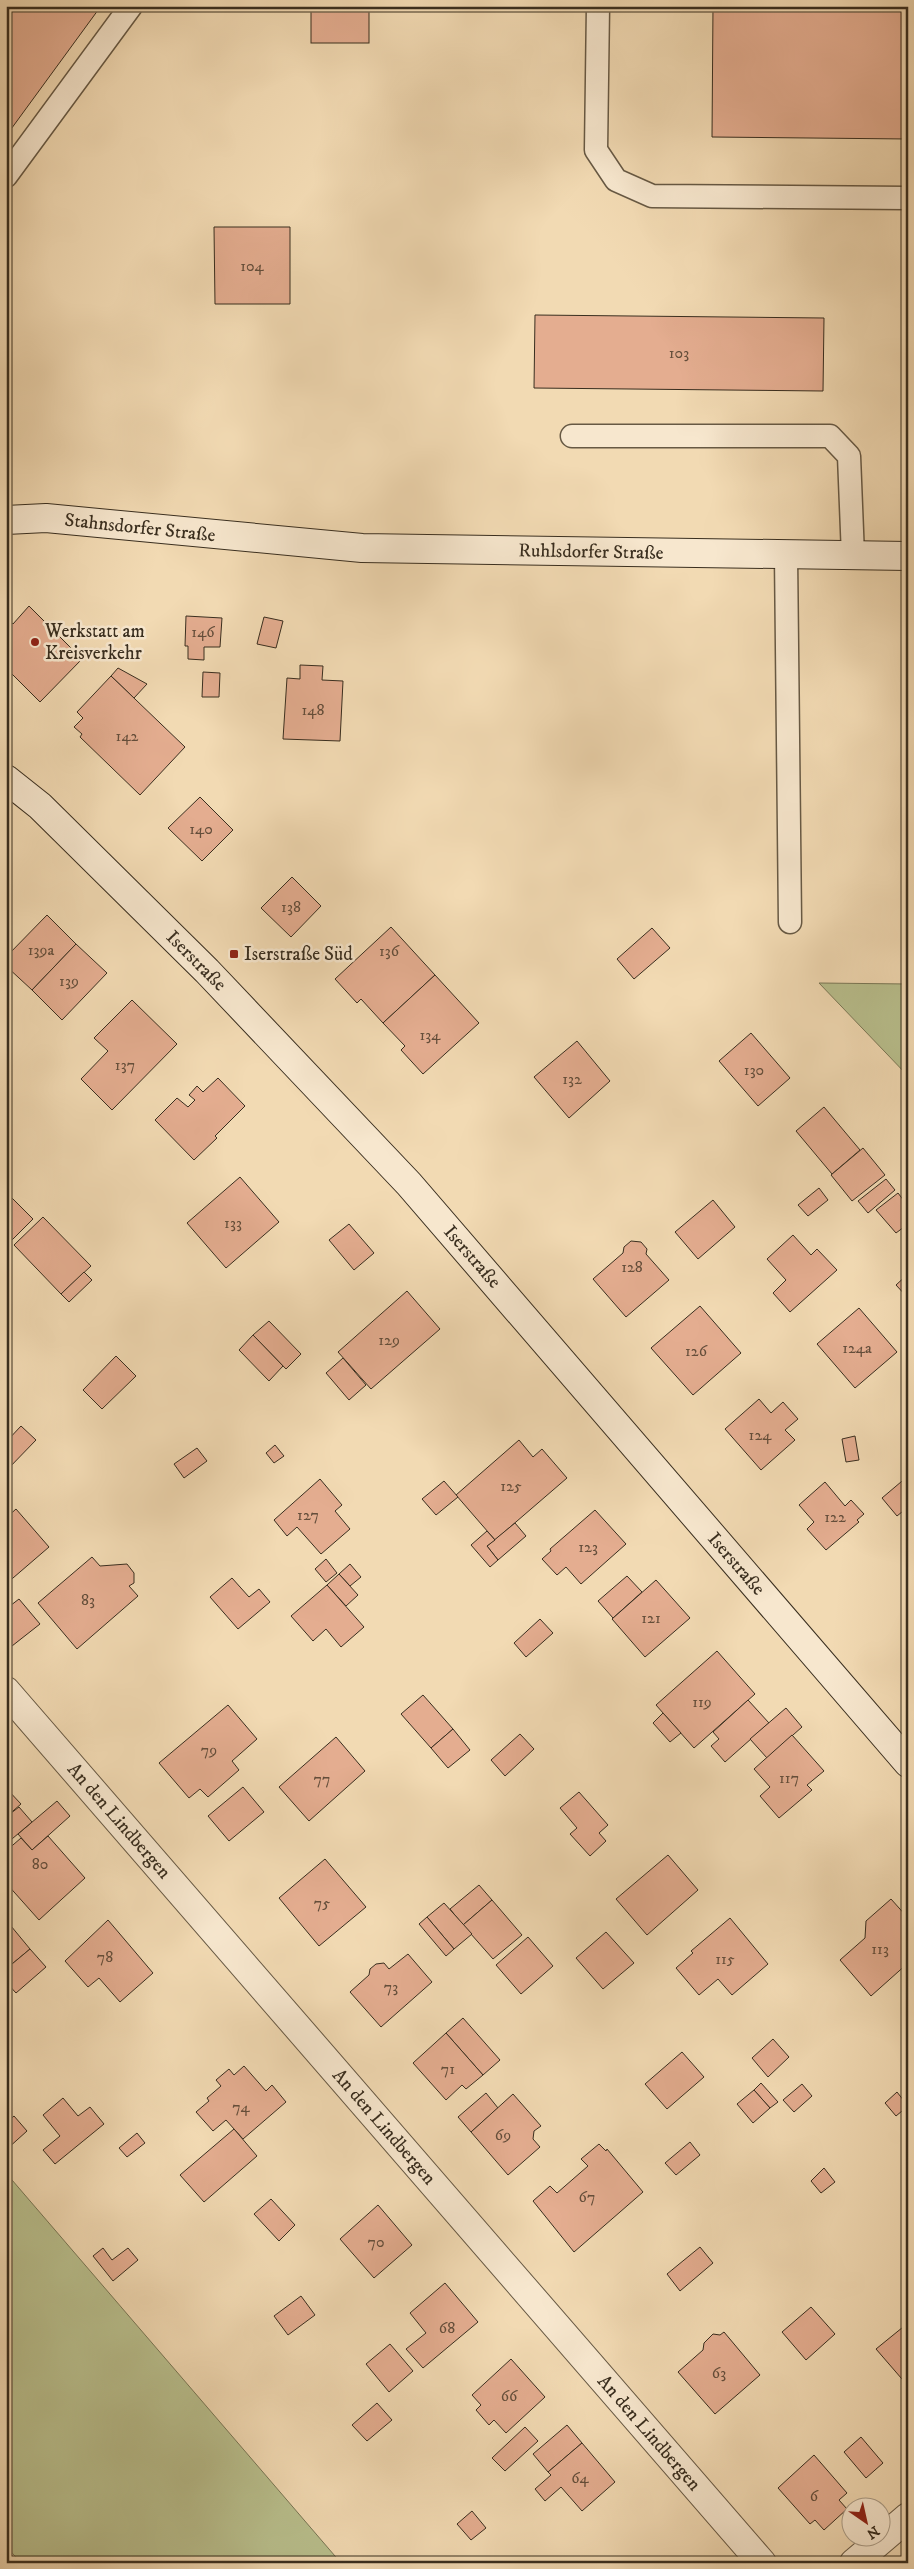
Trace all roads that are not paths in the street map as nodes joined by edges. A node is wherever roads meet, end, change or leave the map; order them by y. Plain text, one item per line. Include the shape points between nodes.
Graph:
1 (131, 6) edge
2 (598, 6) edge
3 (6, 176) edge
4 (908, 198) edge
5 (572, 436) dead end
6 (6, 520) edge
7 (274, 541) joint
8 (786, 555) junction
9 (853, 556) junction
10 (908, 556) edge
11 (6, 779) edge
12 (790, 922) dead end
13 (6, 1691) edge
14 (908, 1763) edge
15 (908, 2516) edge
16 (762, 2563) edge
17 (854, 2563) edge

1 - 3 lane
2 - 4 lane via 596,150 616,180 652,196
5 - 9 lane via 830,436 849,456
6 - 7 street, Stahnsdorfer Straße via 46,518
7 - 8 street, Ruhlsdorfer Straße via 362,548
8 - 9 street, Ruhlsdorfer Straße
8 - 12 lane
9 - 10 street, Ruhlsdorfer Straße
11 - 14 street, Iserstraße via 40,806 207,971 410,1184
13 - 16 street, An den Lindbergen
15 - 17 street

